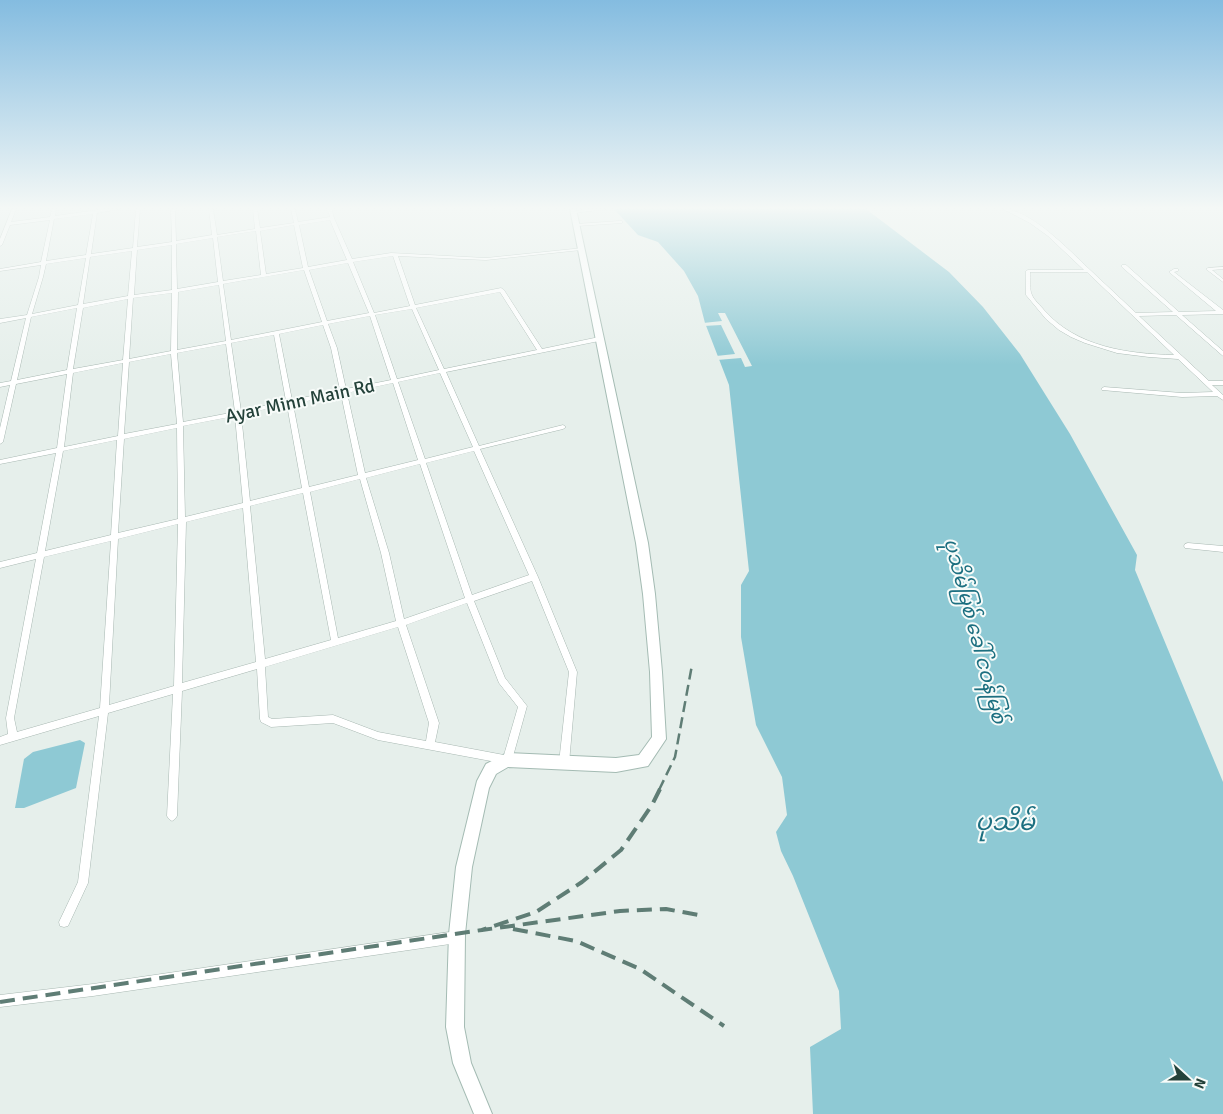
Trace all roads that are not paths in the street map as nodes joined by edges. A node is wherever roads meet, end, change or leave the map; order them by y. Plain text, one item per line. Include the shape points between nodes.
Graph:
1 (57, 261) edge
2 (87, 261) edge
3 (134, 261) edge
4 (174, 261) edge
5 (217, 261) edge
6 (262, 261) edge
7 (304, 261) edge
8 (351, 261) joint
9 (397, 261) edge
10 (584, 261) edge
11 (1076, 261) edge
12 (44, 263) junction
13 (1124, 266) dead end
14 (1223, 268) edge
15 (306, 269) junction
16 (0, 270) edge
17 (1176, 270) dead end
18 (1087, 272) junction
19 (264, 276) junction
20 (1223, 282) edge
21 (220, 284) junction
22 (175, 291) junction
23 (132, 296) junction
24 (413, 306) junction
25 (80, 308) junction
26 (1222, 312) edge
27 (372, 314) junction
28 (1177, 314) junction
29 (1134, 315) junction
30 (29, 316) junction
31 (0, 321) edge
32 (325, 323) junction
33 (276, 333) junction
34 (599, 339) junction
35 (229, 342) junction
36 (541, 351) junction
37 (174, 352) junction
38 (1223, 354) edge
39 (1178, 357) junction
40 (126, 362) junction
41 (443, 371) junction
42 (70, 372) junction
43 (395, 381) junction
44 (13, 382) junction
45 (1207, 383) junction
46 (1223, 383) edge
47 (0, 385) edge
48 (1104, 389) dead end
49 (344, 391) junction
50 (1221, 396) edge
51 (289, 403) junction
52 (238, 413) junction
53 (180, 425) junction
54 (563, 427) dead end
55 (121, 437) junction
56 (0, 442) edge
57 (477, 448) junction
58 (60, 450) junction
59 (421, 461) junction
60 (0, 462) edge
61 (362, 476) junction
62 (305, 490) junction
63 (247, 504) junction
64 (182, 520) junction
65 (114, 537) junction
66 (1188, 546) dead end
67 (1223, 549) edge
68 (39, 555) junction
69 (0, 565) edge
70 (534, 576) junction
71 (469, 599) junction
72 (401, 623) junction
73 (335, 642) junction
74 (261, 665) junction
75 (178, 689) junction
76 (104, 710) junction
77 (13, 737) junction
78 (0, 741) edge
79 (430, 746) junction
80 (507, 760) junction
81 (564, 763) junction
82 (172, 816) dead end
83 (64, 922) dead end
84 (457, 937) junction
85 (0, 1000) edge
86 (483, 1114) edge

1 - 12 street
2 - 25 street
3 - 23 street
4 - 22 street
5 - 21 street
6 - 19 street
7 - 15 street
8 - 15 street
8 - 27 street
9 - 24 street
10 - 34 street
11 - 18 street
12 - 16 street
12 - 30 street
13 - 28 street
14 - 20 street via 1208,269
15 - 19 street
15 - 32 street
17 - 26 street via 1171,272
18 - 29 street
18 - 39 street via 1028,271 1029,295 1060,329 1086,342 1126,352
19 - 21 street
21 - 22 street
21 - 35 street
22 - 23 street
22 - 37 street
23 - 25 street
23 - 40 street
24 - 27 street
24 - 36 street via 501,290
24 - 41 street
25 - 30 street
25 - 42 street
26 - 28 street
27 - 32 street
27 - 43 street
28 - 29 street
28 - 38 street
29 - 39 street
30 - 31 street
30 - 44 street
32 - 33 street
32 - 49 street
33 - 35 street
33 - 51 street
34 - 36 street, Ayar Minn Main Rd
34 - 81 street via 646,571 659,739 643,761 616,765
35 - 37 street
35 - 52 street
36 - 41 street, Ayar Minn Main Rd
37 - 40 street
37 - 53 street
39 - 45 street
40 - 42 street
40 - 55 street
41 - 43 street, Ayar Minn Main Rd
41 - 57 street
42 - 44 street
42 - 58 street
43 - 49 street, Ayar Minn Main Rd
43 - 59 street
44 - 47 street
44 - 56 street
45 - 46 street
45 - 50 street
48 - 50 street
49 - 51 street, Ayar Minn Main Rd
49 - 61 street
51 - 52 street, Ayar Minn Main Rd
51 - 62 street
52 - 53 street, Ayar Minn Main Rd
52 - 63 street
53 - 55 street, Ayar Minn Main Rd
53 - 64 street
54 - 57 street
55 - 58 street, Ayar Minn Main Rd
55 - 65 street
57 - 59 street
57 - 70 street
58 - 60 street, Ayar Minn Main Rd
58 - 68 street
59 - 61 street
59 - 71 street
61 - 62 street
61 - 72 street
62 - 63 street
62 - 73 street
63 - 64 street
63 - 74 street
64 - 65 street
64 - 75 street
65 - 68 street
65 - 76 street
66 - 67 street
68 - 69 street
68 - 77 street via 10,718
70 - 71 street
70 - 81 street via 573,672
71 - 72 street
71 - 80 street via 502,680 523,706
72 - 73 street
72 - 79 street via 434,723
73 - 74 street
74 - 75 street
74 - 79 street via 264,719 270,723 333,719 378,736
75 - 76 street
75 - 82 street
76 - 77 street
76 - 83 street via 83,883
77 - 78 street
79 - 80 street
80 - 81 street
80 - 84 street via 491,769 482,786 464,867
84 - 85 street via 93,990
84 - 86 street via 455,1027 462,1063

